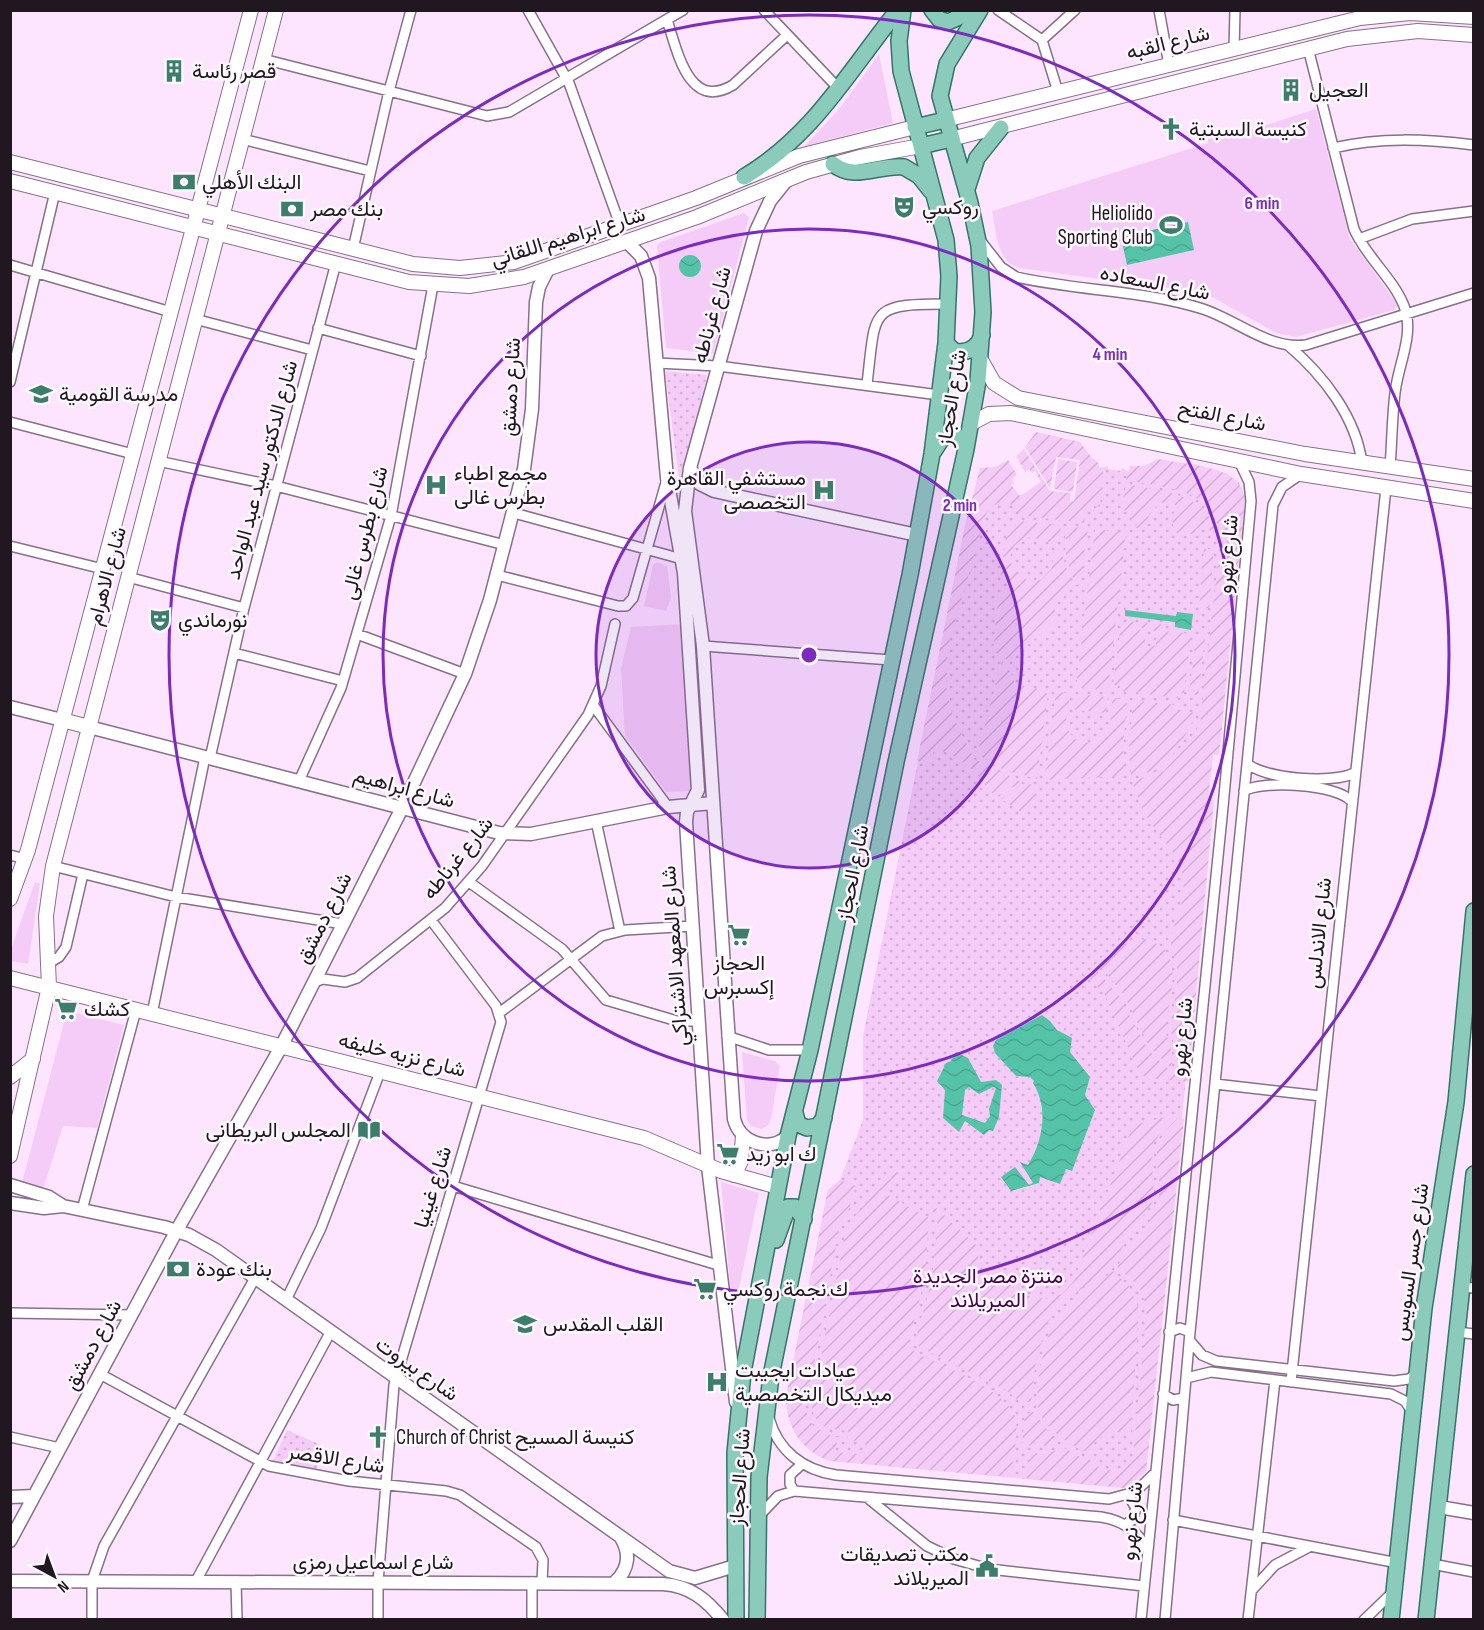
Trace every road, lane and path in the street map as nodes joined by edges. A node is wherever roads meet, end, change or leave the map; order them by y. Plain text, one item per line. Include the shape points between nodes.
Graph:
1 (251, 10) edge
2 (276, 10) edge
3 (411, 10) edge
4 (683, 10) edge
5 (764, 10) edge
6 (898, 10) edge
7 (903, 10) edge
8 (932, 10) edge
9 (975, 10) edge
10 (980, 10) edge
11 (998, 10) edge
12 (1075, 10) edge
13 (1159, 10) edge
14 (1235, 10) edge
15 (530, 11) edge
16 (1376, 13) edge
17 (1359, 14) edge
18 (1466, 14) edge
19 (667, 20) junction
20 (1473, 34) edge
21 (788, 35) junction
22 (1042, 40) junction
23 (1308, 48) junction
24 (1234, 49) junction
25 (263, 58) junction
26 (1169, 65) junction
27 (567, 79) junction
28 (840, 90) junction
29 (389, 91) junction
30 (1058, 92) junction
31 (991, 108) junction
32 (945, 120) junction
33 (909, 128) junction
34 (998, 128) junction
35 (951, 139) junction
36 (242, 140) junction
37 (1473, 145) edge
38 (921, 146) junction
39 (904, 148) junction
40 (1333, 148) junction
41 (10, 162) edge
42 (833, 164) junction
43 (370, 171) junction
44 (744, 177) junction
45 (787, 179) junction
46 (10, 181) edge
47 (967, 189) junction
48 (55, 192) junction
49 (937, 202) junction
50 (198, 209) junction
51 (1473, 211) edge
52 (222, 215) junction
53 (620, 225) junction
54 (194, 227) junction
55 (218, 233) junction
56 (977, 237) junction
57 (1359, 239) junction
58 (627, 242) junction
59 (353, 249) junction
60 (187, 251) junction
61 (212, 254) junction
62 (336, 263) junction
63 (10, 265) edge
64 (548, 269) junction
65 (36, 273) junction
66 (433, 285) junction
67 (1473, 293) edge
68 (948, 304) junction
69 (171, 312) junction
70 (1406, 314) junction
71 (195, 319) junction
72 (318, 328) junction
73 (983, 333) junction
74 (946, 343) junction
75 (1289, 345) junction
76 (312, 350) junction
77 (420, 356) junction
78 (981, 360) junction
79 (656, 363) junction
80 (718, 366) junction
81 (10, 382) edge
82 (867, 384) junction
83 (939, 395) junction
84 (1013, 396) junction
85 (1011, 412) junction
86 (10, 422) edge
87 (970, 424) junction
88 (966, 449) junction
89 (133, 454) junction
90 (932, 454) junction
91 (1305, 454) junction
92 (158, 461) junction
93 (1239, 461) junction
94 (1362, 462) junction
95 (1390, 466) junction
96 (690, 468) junction
97 (1301, 474) junction
98 (667, 478) junction
99 (1473, 479) edge
100 (276, 486) junction
101 (1386, 488) junction
102 (670, 497) joint
103 (1473, 501) edge
104 (514, 513) junction
105 (391, 516) junction
106 (917, 535) junction
107 (505, 545) junction
108 (10, 546) edge
109 (647, 549) junction
110 (682, 559) junction
111 (103, 569) junction
112 (497, 575) junction
113 (128, 577) junction
114 (244, 608) junction
115 (615, 624) dead end
116 (357, 634) junction
117 (703, 646) junction
118 (234, 653) junction
119 (891, 660) junction
120 (465, 674) junction
121 (343, 681) junction
122 (593, 705) junction
123 (10, 707) edge
124 (62, 720) junction
125 (89, 727) junction
126 (1229, 742) junction
127 (1248, 745) junction
128 (207, 757) junction
129 (1247, 763) junction
130 (1354, 773) junction
131 (299, 781) junction
132 (1244, 791) junction
133 (1351, 801) junction
134 (712, 803) junction
135 (690, 805) junction
136 (668, 807) junction
137 (1223, 807) junction
138 (402, 808) junction
139 (1242, 809) junction
140 (596, 821) junction
141 (504, 834) junction
142 (10, 855) edge
143 (25, 859) junction
144 (53, 866) junction
145 (83, 874) junction
146 (469, 882) junction
147 (176, 897) junction
148 (10, 899) edge
149 (1473, 911) edge
150 (431, 920) junction
151 (343, 924) junction
152 (693, 926) junction
153 (620, 931) junction
154 (571, 959) junction
155 (49, 963) junction
156 (10, 978) edge
157 (314, 982) junction
158 (49, 987) junction
159 (136, 1010) junction
160 (499, 1013) junction
161 (152, 1014) junction
162 (699, 1021) junction
163 (727, 1036) junction
164 (281, 1047) junction
165 (810, 1050) junction
166 (33, 1059) junction
167 (380, 1072) junction
168 (10, 1077) edge
169 (1215, 1084) junction
170 (1321, 1096) junction
171 (480, 1097) junction
172 (795, 1113) junction
173 (824, 1118) junction
174 (743, 1136) junction
175 (788, 1136) junction
176 (10, 1156) edge
177 (708, 1166) junction
178 (734, 1176) junction
179 (1473, 1184) edge
180 (10, 1185) edge
181 (453, 1186) junction
182 (778, 1186) junction
183 (10, 1203) edge
184 (63, 1206) junction
185 (82, 1210) junction
186 (804, 1219) junction
187 (177, 1230) junction
188 (1470, 1242) edge
189 (764, 1258) junction
190 (718, 1265) junction
191 (255, 1278) junction
192 (1467, 1287) edge
193 (286, 1300) junction
194 (10, 1313) edge
195 (132, 1315) junction
196 (330, 1331) junction
197 (1169, 1332) junction
198 (1457, 1332) junction
199 (1473, 1334) edge
200 (1190, 1337) junction
201 (1293, 1370) junction
202 (1418, 1372) junction
203 (100, 1374) junction
204 (395, 1377) junction
205 (1186, 1378) junction
206 (1275, 1380) junction
207 (1291, 1382) junction
208 (1163, 1394) junction
209 (1184, 1398) junction
210 (766, 1409) junction
211 (1413, 1413) junction
212 (737, 1415) junction
213 (176, 1417) junction
214 (10, 1437) edge
215 (60, 1448) junction
216 (260, 1462) junction
217 (802, 1464) junction
218 (1155, 1473) junction
219 (386, 1486) junction
220 (794, 1491) junction
221 (1128, 1495) junction
222 (34, 1496) junction
223 (10, 1497) edge
224 (867, 1498) junction
225 (1439, 1507) junction
226 (1473, 1513) edge
227 (758, 1518) junction
228 (1173, 1520) junction
229 (1125, 1525) junction
230 (620, 1536) junction
231 (1258, 1536) junction
232 (10, 1541) edge
233 (1310, 1546) junction
234 (1147, 1549) junction
235 (1398, 1563) junction
236 (1432, 1564) junction
237 (735, 1566) junction
238 (1473, 1572) edge
239 (10, 1581) edge
240 (93, 1581) junction
241 (196, 1581) junction
242 (236, 1581) junction
243 (378, 1582) junction
244 (537, 1582) junction
245 (615, 1582) junction
246 (1144, 1586) junction
247 (1251, 1590) junction
248 (1395, 1590) junction
249 (92, 1620) edge
250 (237, 1620) edge
251 (378, 1620) edge
252 (532, 1620) edge
253 (723, 1620) edge
254 (736, 1620) edge
255 (757, 1620) edge
256 (1141, 1620) edge
257 (1165, 1620) edge
258 (1248, 1620) edge
259 (1364, 1620) edge
260 (1391, 1620) edge
261 (1426, 1620) edge

1 - 50 main road, شارع الاهرام
2 - 25 main road, شارع الاهرام
3 - 29 street
4 - 19 street
5 - 21 street
6 - 28 main road
7 - 33 main road, شارع الحجاز via 900,61
8 - 9 main road via 948,22
10 - 32 main road, شارع الحجاز via 944,72 940,96
11 - 22 street
12 - 22 street
13 - 26 street
14 - 24 street
15 - 27 street
16 - 17 main road, شارع القبه
16 - 18 main road, شارع القبه
17 - 24 main road, شارع القبه
19 - 21 street via 687,75 709,91 733,85
19 - 27 street
20 - 23 main road, شارع القبه via 1391,32
21 - 28 street
22 - 30 street
23 - 34 main road, شارع القبه
23 - 40 street
24 - 26 main road, شارع القبه
25 - 29 street
25 - 36 main road, شارع الاهرام
26 - 30 main road, شارع القبه
27 - 29 street via 498,116
27 - 53 street
28 - 44 main road via 792,142
29 - 43 street
30 - 31 main road, شارع القبه
31 - 32 main road, شارع القبه
31 - 34 main road via 989,125
32 - 33 main road
32 - 35 main road, شارع الحجاز
33 - 38 main road, شارع الحجاز
33 - 39 main road
33 - 44 main road, شارع ابراهيم اللقاني via 808,153
34 - 35 main road, شارع القبه
34 - 47 main road via 980,153
35 - 38 main road
35 - 47 main road, شارع الحجاز
36 - 43 street
36 - 52 main road, شارع الاهرام
37 - 40 street via 1404,139
38 - 39 main road, شارع ابراهيم اللقاني
38 - 49 main road, شارع الحجاز
39 - 42 main road, شارع ابراهيم اللقاني
40 - 57 street
41 - 50 main road, شارع ابراهيم اللقاني
42 - 45 main road, شارع ابراهيم اللقاني
42 - 49 main road via 855,173 904,167 924,182
43 - 59 street
44 - 53 main road, شارع ابراهيم اللقاني
45 - 58 main road, شارع ابراهيم اللقاني
45 - 80 street, شارع غرناطه via 767,206 756,231
46 - 48 main road, شارع ابراهيم اللقاني
47 - 56 main road, شارع الحجاز
48 - 54 main road, شارع ابراهيم اللقاني
48 - 65 street
49 - 68 main road, شارع الحجاز via 949,265
50 - 52 main road, شارع ابراهيم اللقاني
50 - 54 main road, شارع الاهرام
51 - 57 street via 1412,219
52 - 55 main road, شارع الاهرام
52 - 59 main road, شارع ابراهيم اللقاني
53 - 59 main road, شارع ابراهيم اللقاني via 514,262 477,267 421,266
54 - 55 main road, شارع ابراهيم اللقاني
54 - 60 main road, شارع الاهرام
55 - 61 main road, شارع الاهرام
55 - 62 main road, شارع ابراهيم اللقاني
56 - 73 main road, شارع الحجاز
56 - 75 street, شارع السعاده via 1001,267 1016,277 1179,303
57 - 70 street via 1399,296
58 - 64 main road, شارع ابراهيم اللقاني
58 - 79 street, شارع غرناطه via 648,270
60 - 61 main road via 201,247
60 - 69 main road, شارع الاهرام
61 - 71 main road, شارع الاهرام
62 - 66 main road, شارع ابراهيم اللقاني
62 - 72 street, شارع الدكتور سيد عبد الواحد
63 - 65 street
64 - 66 main road, شارع ابراهيم اللقاني via 488,284
64 - 104 street, شارع دمشق via 536,302 531,424
65 - 69 street
65 - 81 street
66 - 77 street, شارع بطرس غالى
67 - 70 street, شارع السعاده
68 - 74 main road, شارع الحجاز
68 - 82 street via 904,304 884,312 873,330
69 - 89 main road, شارع الاهرام
70 - 75 street, شارع السعاده via 1306,345
70 - 95 street via 1408,335 1395,393
71 - 76 street
71 - 92 main road, شارع الاهرام
72 - 76 street, شارع الدكتور سيد عبد الواحد
72 - 77 street
73 - 74 main road via 979,344 966,352 954,351
73 - 78 main road, شارع الحجاز
74 - 83 main road, شارع الحجاز
75 - 94 street via 1339,403
76 - 100 street, شارع الدكتور سيد عبد الواحد
77 - 105 street, شارع بطرس غالى
78 - 84 main road, شارع الفتح via 994,383
78 - 87 main road, شارع الحجاز
79 - 80 street
79 - 98 street, شارع غرناطه
80 - 82 street
80 - 96 street, شارع غرناطه
82 - 83 street
83 - 90 main road, شارع الحجاز
84 - 85 main road via 1009,402
84 - 91 main road, شارع الفتح
85 - 87 main road, شارع الفتح via 989,414
85 - 93 main road, شارع الفتح
86 - 89 street
87 - 88 main road, شارع الحجاز
88 - 90 main road via 958,436 949,434
88 - 173 main road, شارع الحجاز via 927,613
89 - 111 main road, شارع الاهرام
90 - 106 main road, شارع الحجاز
91 - 94 main road, شارع الفتح
91 - 97 main road
92 - 100 street
92 - 113 main road, شارع الاهرام
93 - 97 main road, شارع الفتح
93 - 126 street, شارع نهرو via 1248,478 1251,498
94 - 95 main road, شارع الفتح
95 - 99 main road, شارع الفتح
96 - 106 street via 698,482 714,491
96 - 117 street via 686,516
97 - 101 main road, شارع الفتح
97 - 127 street, شارع نهرو via 1284,484 1274,505
98 - 102 street, شارع غرناطه
98 - 109 street
100 - 105 street
100 - 114 street, شارع الدكتور سيد عبد الواحد
101 - 103 main road, شارع الفتح
101 - 130 street, شارع الاندلس
102 - 110 street, شارع المعهد الاشتراكي
104 - 107 street, شارع دمشق
104 - 109 street
105 - 107 street
105 - 116 street, شارع بطرس غالى
106 - 119 main road, شارع الحجاز
107 - 112 street, شارع دمشق
108 - 111 street
109 - 110 street
109 - 112 street via 633,597 626,606
110 - 135 street, شارع المعهد الاشتراكي via 698,790
111 - 124 main road, شارع الاهرام
112 - 120 street, شارع دمشق
113 - 114 street
113 - 125 main road, شارع الاهرام
114 - 118 street, شارع الدكتور سيد عبد الواحد
115 - 122 street, شارع غرناطه
116 - 120 street
116 - 121 street, شارع بطرس غالى
117 - 119 street
117 - 134 street
118 - 121 street
118 - 128 street, شارع الدكتور سيد عبد الواحد
119 - 165 main road, شارع الحجاز
120 - 138 street, شارع دمشق
121 - 131 street, شارع بطرس غالى
122 - 136 street
122 - 141 street, شارع غرناطه
123 - 124 street
124 - 125 main road
124 - 143 main road, شارع الاهرام
125 - 128 street, شارع ابراهيم
125 - 144 main road, شارع الاهرام
126 - 127 street via 1239,740
126 - 137 street, شارع نهرو
127 - 129 street, شارع نهرو
128 - 131 street, شارع ابراهيم
128 - 147 street, شارع الدكتور سيد عبد الواحد
129 - 130 street via 1269,774 1336,779
129 - 132 street, شارع نهرو
130 - 133 street, شارع الاندلس
131 - 138 street, شارع ابراهيم
132 - 133 street via 1268,784 1336,790
132 - 139 street, شارع نهرو
133 - 170 street, شارع الاندلس
134 - 135 street, شارع ابراهيم
134 - 163 street
135 - 136 street, شارع ابراهيم
135 - 152 street, شارع المعهد الاشتراكي via 686,820
136 - 140 street, شارع ابراهيم
137 - 139 street via 1232,813
137 - 197 street, شارع نهرو
138 - 141 street, شارع ابراهيم
138 - 151 street, شارع دمشق
139 - 169 street, شارع نهرو
140 - 141 street, شارع ابراهيم via 531,834
140 - 153 street
141 - 146 street, شارع غرناطه
142 - 143 street
143 - 148 main road, شارع الاهرام
144 - 145 street
144 - 155 main road, شارع الاهرام via 46,916
145 - 147 street
145 - 155 street via 66,947
146 - 150 street, شارع غرناطه
146 - 154 street
147 - 151 street
147 - 161 street, شارع الدكتور سيد عبد الواحد
149 - 202 main road, شارع جسر السويس via 1456,1102
150 - 157 street, شارع غرناطه via 357,978
150 - 160 street
151 - 157 street, شارع دمشق
152 - 153 street
152 - 162 street, شارع المعهد الاشتراكي
153 - 154 street via 598,939
154 - 160 street
154 - 162 street via 599,995 611,1003 677,1021
155 - 158 main road, شارع الاهرام
156 - 158 main road, شارع نزيه خليفه
157 - 164 street, شارع دمشق
158 - 159 main road, شارع نزيه خليفه
158 - 166 main road, شارع الاهرام
159 - 161 main road, شارع نزيه خليفه
159 - 185 street
160 - 171 street, شارع غينيا via 500,1028
161 - 164 main road, شارع نزيه خليفه
162 - 177 street, شارع المعهد الاشتراكي
163 - 165 street via 769,1050
163 - 174 street via 734,1119
164 - 167 main road, شارع نزيه خليفه
164 - 187 street, شارع دمشق
165 - 172 main road, شارع الحجاز
166 - 168 main road
166 - 176 main road, شارع الاهرام
167 - 171 main road, شارع نزيه خليفه
167 - 193 street via 321,1228
169 - 170 street
169 - 200 street, شارع نهرو
170 - 201 street, شارع الاندلس
171 - 177 main road, شارع نزيه خليفه via 644,1138
171 - 181 street, شارع غينيا
172 - 173 main road via 798,1124 807,1128 818,1126
172 - 175 main road, شارع الحجاز
173 - 186 main road, شارع الحجاز
174 - 175 street via 755,1143 769,1144
174 - 178 main road via 741,1161
175 - 182 main road, شارع الحجاز
177 - 178 main road, شارع نزيه خليفه
177 - 190 street, شارع المعهد الاشتراكي
178 - 182 main road, شارع نزيه خليفه
179 - 188 main road
180 - 184 street, شارع بيروت via 49,1197
181 - 190 street
181 - 204 street, شارع غينيا
182 - 189 main road, شارع الحجاز
183 - 184 street, شارع بيروت via 44,1208
184 - 185 street, شارع بيروت
185 - 187 street, شارع بيروت
186 - 189 main road via 795,1207 786,1209
186 - 210 main road, شارع الحجاز
187 - 191 street, شارع بيروت
187 - 195 street, شارع دمشق
188 - 192 main road
189 - 212 main road, شارع الحجاز
190 - 212 street, شارع المعهد الاشتراكي
191 - 193 street, شارع بيروت
191 - 213 street
192 - 198 main road
193 - 196 street, شارع بيروت
194 - 195 street
195 - 203 street, شارع دمشق
196 - 204 street, شارع بيروت
196 - 216 street
197 - 200 street via 1180,1329
197 - 208 street, شارع نهرو
198 - 199 street
198 - 225 main road
200 - 201 street via 1199,1353 1212,1360
200 - 205 street, شارع نهرو
201 - 202 street via 1398,1381
201 - 207 street, شارع الاندلس
202 - 211 main road, شارع جسر السويس
203 - 213 street, شارع الاقصر
203 - 215 street, شارع دمشق
204 - 219 street, شارع غينيا
204 - 230 street, شارع بيروت
205 - 206 street via 1208,1372
205 - 209 street, شارع نهرو
206 - 207 street
206 - 231 street
207 - 211 street via 1391,1394 1405,1401
208 - 209 street via 1173,1400
208 - 218 street, شارع نهرو
209 - 228 street, شارع نهرو
210 - 217 street via 777,1439
210 - 227 main road, شارع الحجاز
211 - 235 main road, شارع جسر السويس
212 - 237 main road, شارع الحجاز
213 - 216 street, شارع الاقصر
213 - 240 street via 107,1540
214 - 215 street
215 - 222 street, شارع دمشق
216 - 219 street, شارع الاقصر via 300,1473
216 - 241 street
217 - 220 street via 790,1475
217 - 221 street via 836,1475 1102,1499
218 - 221 street
218 - 234 street, شارع نهرو
219 - 243 street, شارع غينيا
219 - 244 street, شارع الاقصر via 446,1491 469,1500 538,1550 543,1560
220 - 224 street
220 - 227 street via 771,1500
221 - 229 street via 1135,1513
222 - 223 street
222 - 232 street, شارع دمشق
224 - 229 street via 1101,1517
224 - 246 street via 921,1542 968,1564
225 - 226 street
225 - 236 main road
227 - 255 main road, شارع الحجاز
228 - 231 street
228 - 257 street, شارع نهرو
229 - 234 street
230 - 237 street, شارع بيروت via 678,1576 702,1577
230 - 245 street via 627,1559 625,1570
231 - 233 street
231 - 247 street
233 - 235 street
233 - 247 street via 1275,1566
234 - 246 street, شارع نهرو
235 - 248 main road, شارع جسر السويس
236 - 238 street
236 - 261 main road
237 - 254 main road, شارع الحجاز
239 - 240 street, شارع اسماعيل رمزى
240 - 241 street, شارع اسماعيل رمزى
240 - 249 street
241 - 242 street, شارع اسماعيل رمزى
242 - 243 street, شارع اسماعيل رمزى
242 - 250 street
243 - 244 street, شارع اسماعيل رمزى
243 - 251 street, شارع غينيا
244 - 245 street, شارع اسماعيل رمزى
244 - 252 street, شارع الاقصر
245 - 253 street, شارع اسماعيل رمزى via 679,1586 700,1595
246 - 256 street, شارع نهرو
247 - 258 street
248 - 259 street
248 - 260 main road, شارع جسر السويس

